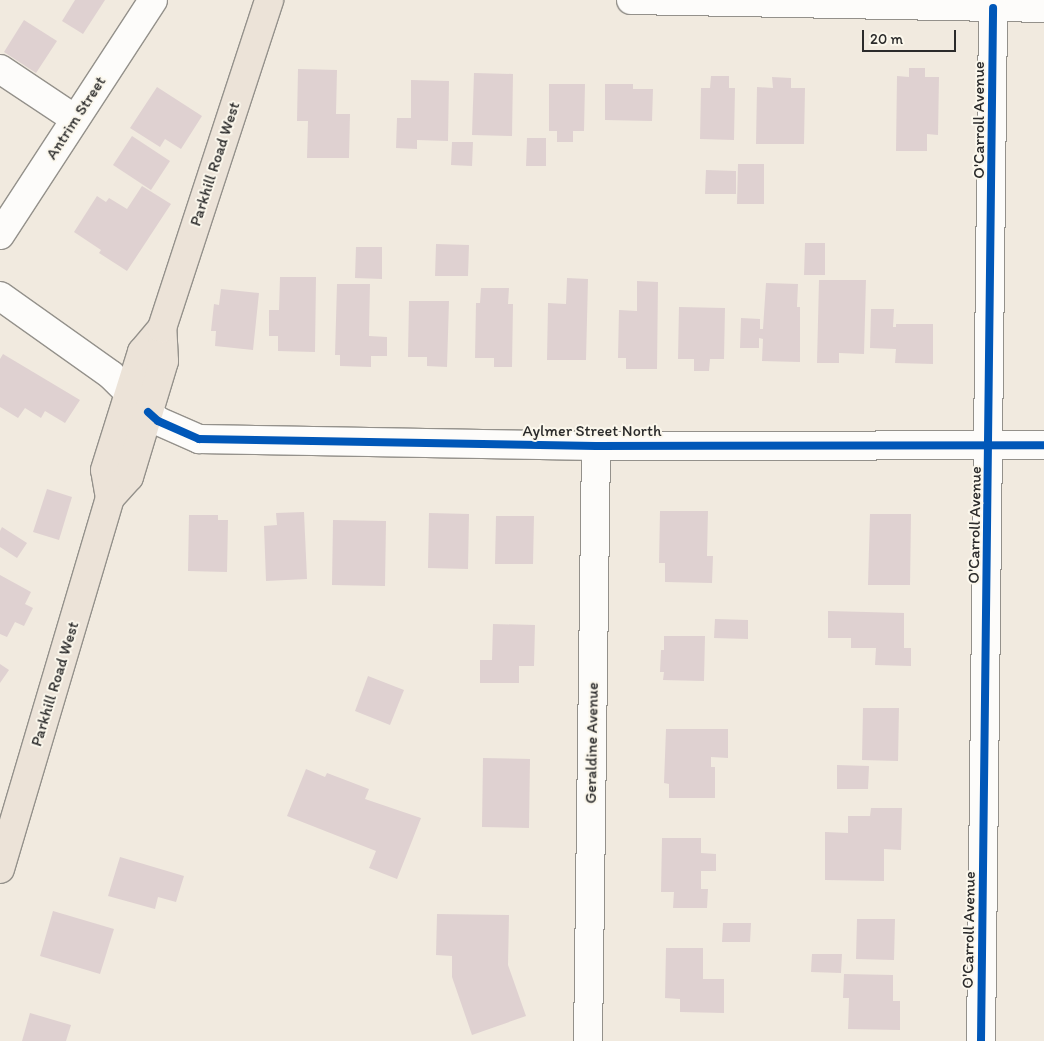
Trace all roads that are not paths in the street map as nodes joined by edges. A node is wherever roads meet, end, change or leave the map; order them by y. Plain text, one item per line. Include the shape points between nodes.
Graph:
1 (153, 0) edge
2 (268, 0) edge
3 (631, 0) edge
4 (993, 8) junction
5 (1044, 8) edge
6 (0, 69) edge
7 (75, 119) junction
8 (0, 235) edge
9 (0, 296) edge
10 (162, 328) junction
11 (129, 393) junction
12 (148, 412) junction
13 (990, 445) junction
14 (1044, 445) edge
15 (596, 446) junction
16 (110, 498) junction
17 (0, 869) edge
18 (588, 1041) edge
19 (981, 1041) edge

1 - 7 street, Antrim Street
2 - 10 main road, Parkhill Road West
3 - 4 street
4 - 5 street
4 - 13 street, O'Carroll Avenue
6 - 7 street
7 - 8 street, Antrim Street
9 - 11 street via 111,375
10 - 11 main road, Parkhill Road West via 142,352
10 - 12 main road, Parkhill Road West via 164,361
11 - 16 main road, Parkhill Road West via 105,470
12 - 15 street, Aylmer Street North via 158,421 199,439
12 - 16 main road, Parkhill Road West via 128,477
13 - 14 street, Aylmer Street North
13 - 15 street, Aylmer Street North
13 - 19 street, O'Carroll Avenue
15 - 18 street, Geraldine Avenue
16 - 17 main road, Parkhill Road West

